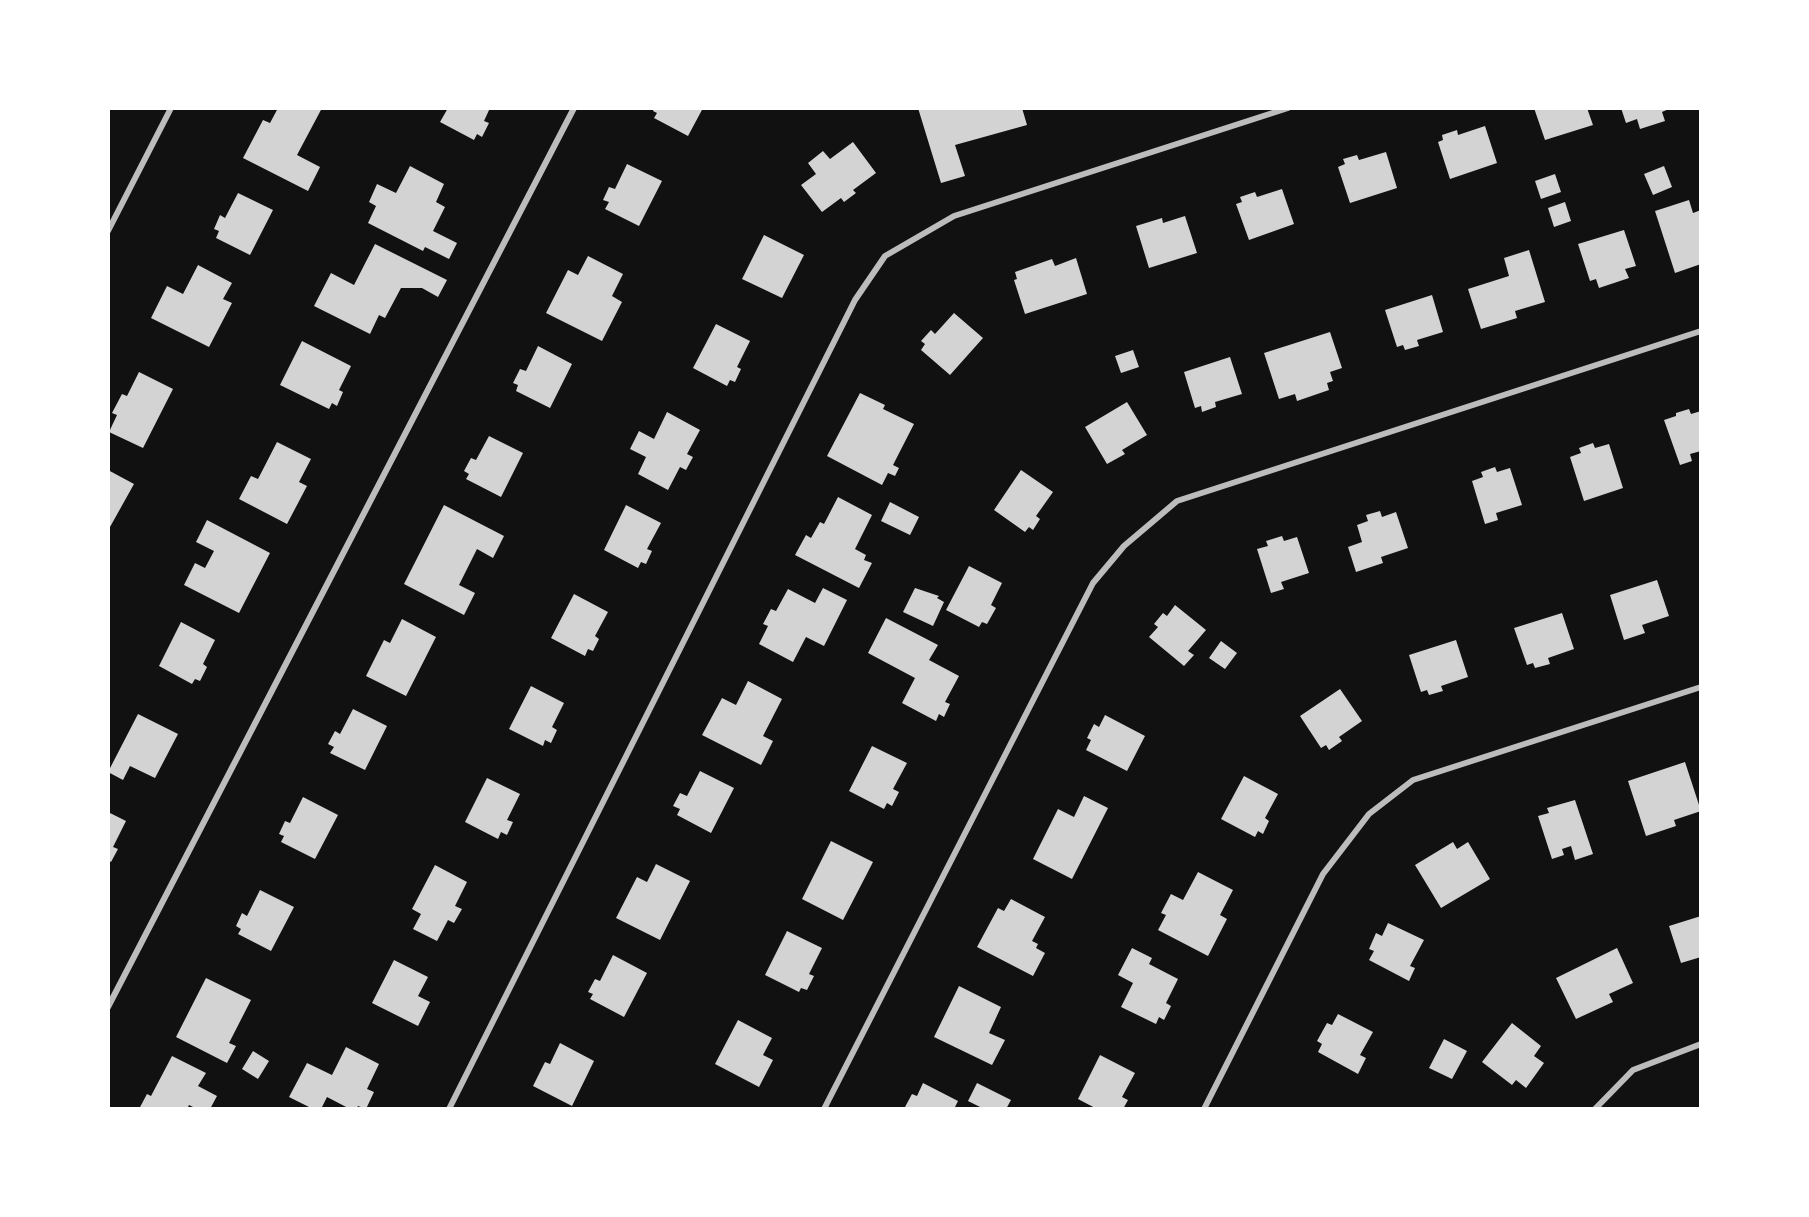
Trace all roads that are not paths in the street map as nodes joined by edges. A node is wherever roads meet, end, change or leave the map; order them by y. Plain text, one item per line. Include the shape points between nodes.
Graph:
1 (171, 108) edge
2 (574, 108) edge
3 (1288, 108) edge
4 (108, 231) edge
5 (1701, 331) edge
6 (1701, 687) edge
7 (108, 1007) edge
8 (1701, 1044) edge
9 (449, 1109) edge
10 (824, 1109) edge
11 (1204, 1109) edge
12 (1595, 1109) edge

1 - 4 street
2 - 7 street
3 - 9 street via 954,216 885,256 855,300
5 - 10 street via 1178,501 1124,546 1093,584
6 - 11 street via 1413,780 1369,814 1323,874
8 - 12 street via 1633,1070

